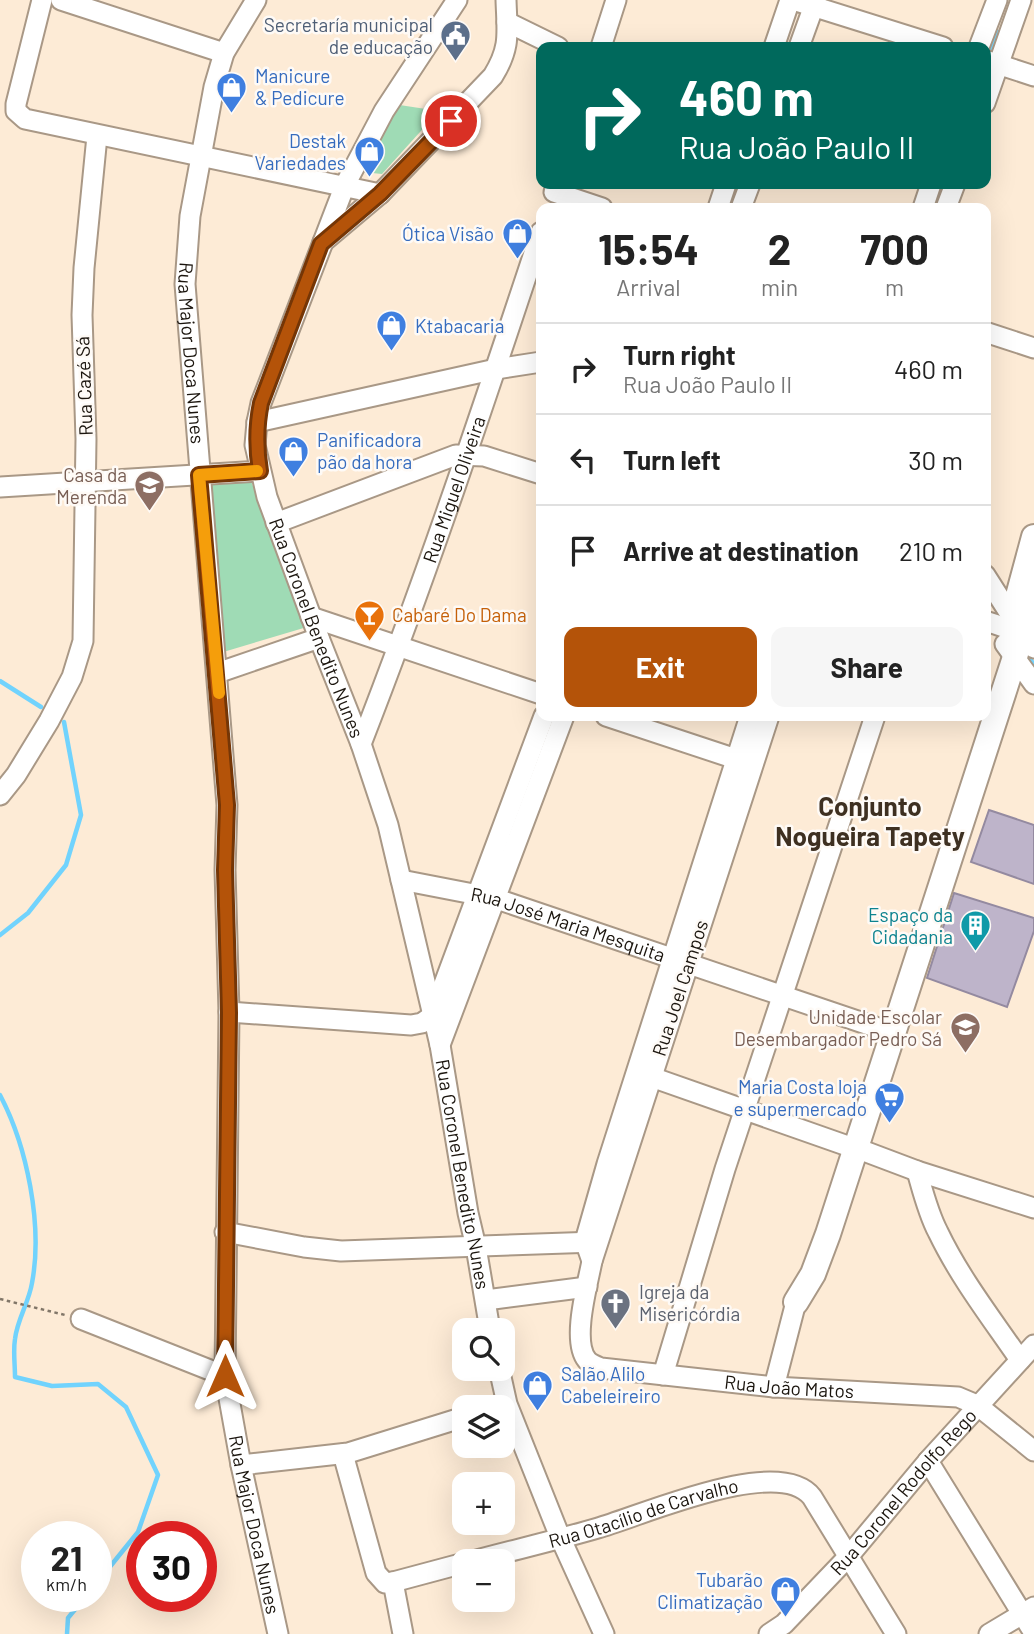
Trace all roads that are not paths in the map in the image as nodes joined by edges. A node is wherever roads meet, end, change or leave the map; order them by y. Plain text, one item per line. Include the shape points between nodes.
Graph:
1 (42, 0) edge
2 (61, 0) edge
3 (256, 0) edge
4 (457, 0) edge
5 (506, 0) edge
6 (616, 0) edge
7 (792, 0) edge
8 (997, 0) edge
9 (1021, 0) edge
10 (815, 4) edge
11 (507, 22) junction
12 (548, 42) edge
13 (603, 42) edge
14 (776, 42) edge
15 (801, 42) edge
16 (928, 42) edge
17 (981, 42) edge
18 (225, 53) junction
19 (992, 62) edge
20 (1034, 76) edge
21 (97, 136) junction
22 (201, 154) junction
23 (345, 185) junction
24 (380, 194) junction
25 (553, 195) edge
26 (583, 203) edge
27 (321, 244) junction
28 (536, 247) edge
29 (991, 334) edge
30 (1034, 348) edge
31 (536, 363) edge
32 (496, 369) junction
33 (257, 422) junction
34 (466, 455) junction
35 (260, 471) junction
36 (536, 472) edge
37 (199, 475) junction
38 (85, 482) junction
39 (0, 488) edge
40 (276, 523) junction
41 (1034, 537) edge
42 (991, 585) edge
43 (1034, 592) edge
44 (311, 617) junction
45 (991, 623) edge
46 (1020, 635) edge
47 (318, 638) junction
48 (399, 647) junction
49 (217, 673) junction
50 (1034, 684) edge
51 (536, 692) edge
52 (991, 695) edge
53 (542, 721) edge
54 (562, 721) edge
55 (621, 721) edge
56 (748, 721) edge
57 (767, 721) edge
58 (873, 721) edge
59 (981, 721) edge
60 (361, 744) junction
61 (736, 759) junction
62 (0, 795) edge
63 (401, 880) junction
64 (486, 896) junction
65 (680, 961) junction
66 (783, 998) junction
67 (229, 1013) junction
68 (432, 1016) junction
69 (888, 1032) junction
70 (440, 1045) junction
71 (643, 1074) junction
72 (746, 1112) junction
73 (851, 1147) junction
74 (917, 1171) junction
75 (1034, 1208) edge
76 (225, 1232) junction
77 (476, 1247) junction
78 (592, 1248) junction
79 (587, 1287) junction
80 (486, 1300) junction
81 (796, 1302) joint
82 (488, 1318) edge
83 (81, 1319) road end
84 (1034, 1345) edge
85 (1020, 1360) junction
86 (601, 1368) joint
87 (663, 1375) junction
88 (225, 1376) junction
89 (774, 1387) junction
90 (977, 1405) junction
91 (452, 1422) edge
92 (515, 1436) edge
93 (1034, 1451) edge
94 (343, 1454) junction
95 (928, 1461) junction
96 (242, 1465) junction
97 (559, 1537) junction
98 (515, 1549) edge
99 (848, 1557) junction
100 (452, 1566) edge
101 (393, 1582) junction
102 (1028, 1610) edge
103 (1034, 1633) edge
104 (278, 1634) edge
105 (403, 1634) edge
106 (604, 1634) edge
107 (769, 1634) edge
108 (896, 1634) edge
109 (989, 1634) edge

1 - 21 street via 16,111 33,122
2 - 18 street
3 - 18 street, Rua Major Doca Nunes
4 - 23 street via 384,110
5 - 11 street, Rua Coronel Benedito Nunes
6 - 13 street
7 - 10 street
7 - 14 street
8 - 17 street
9 - 19 street
10 - 15 street
10 - 16 street
11 - 12 street
11 - 24 street, Rua Coronel Benedito Nunes via 508,44 493,76
18 - 22 street, Rua Major Doca Nunes
19 - 20 street
21 - 22 street
21 - 38 street, Rua Cazé Sá via 84,268
22 - 23 street
22 - 37 street, Rua Major Doca Nunes via 187,243 186,284
23 - 24 street
23 - 27 street
24 - 27 street, Rua Coronel Benedito Nunes
25 - 26 street
27 - 33 street, Rua Coronel Benedito Nunes
28 - 32 street, Rua Miguel Oliveira
29 - 30 street
31 - 32 street
32 - 33 street
32 - 34 street, Rua Miguel Oliveira
33 - 35 street, Rua Coronel Benedito Nunes
34 - 36 street
34 - 40 street via 446,458
34 - 48 street, Rua Miguel Oliveira
35 - 37 street
35 - 40 street, Rua Coronel Benedito Nunes
37 - 38 street
37 - 49 street, Rua Major Doca Nunes
38 - 39 street
38 - 62 street, Rua Cazé Sá via 81,650 72,677 32,751
40 - 44 street, Rua Coronel Benedito Nunes
41 - 46 main road
42 - 46 street
43 - 46 main road
44 - 47 street, Rua Coronel Benedito Nunes
44 - 48 street
45 - 46 street
46 - 50 street
46 - 52 main road
46 - 69 main road
47 - 49 street
47 - 60 street, Rua Coronel Benedito Nunes
48 - 51 street
48 - 60 street, Rua Miguel Oliveira
49 - 67 street, Rua Major Doca Nunes via 227,805
53 - 64 street
54 - 64 street
55 - 61 street
56 - 61 street, Rua Joel Campos
57 - 65 street, Rua Joel Campos
58 - 66 street
59 - 69 main road
60 - 63 street, Rua Coronel Benedito Nunes
61 - 65 street, Rua Joel Campos
63 - 64 street, Rua José Maria Mesquita
63 - 68 street, Rua Coronel Benedito Nunes
64 - 65 street, Rua José Maria Mesquita
64 - 68 street
64 - 70 street
65 - 66 street, Rua José Maria Mesquita
65 - 71 street, Rua Joel Campos
66 - 69 street, Rua José Maria Mesquita
66 - 72 street
67 - 68 street via 411,1025
67 - 76 street, Rua Major Doca Nunes
68 - 70 street, Rua Coronel Benedito Nunes
69 - 73 main road
70 - 77 street, Rua Coronel Benedito Nunes
71 - 72 street
71 - 78 street, Rua Joel Campos
72 - 73 street
72 - 87 street
73 - 74 street
73 - 81 main road via 803,1268
74 - 75 street
74 - 85 street via 937,1232
76 - 77 street via 341,1251
76 - 88 street, Rua Major Doca Nunes
77 - 78 street
77 - 80 street, Rua Coronel Benedito Nunes
78 - 79 street, Rua Joel Campos
79 - 80 street
79 - 86 street, Rua Joel Campos via 581,1348 587,1361
80 - 82 street, Rua Coronel Benedito Nunes
81 - 89 street
83 - 88 street
84 - 85 street, Rua Coronel Rodolfo Rego
85 - 90 street, Rua Coronel Rodolfo Rego
86 - 87 street, Rua João Matos
87 - 89 street, Rua João Matos
88 - 96 street, Rua Major Doca Nunes
89 - 90 street, Rua João Matos via 958,1397
90 - 93 street
90 - 95 street, Rua Coronel Rodolfo Rego
91 - 94 street
92 - 97 street
94 - 96 street
94 - 101 street via 376,1573 385,1583
95 - 99 street, Rua Coronel Rodolfo Rego
95 - 102 street
96 - 104 street, Rua Major Doca Nunes
97 - 98 street, Rua Otacílio de Carvalho
97 - 99 street, Rua Otacílio de Carvalho via 723,1487 791,1483 812,1497
97 - 106 street
99 - 107 street, Rua Coronel Rodolfo Rego
99 - 108 street
100 - 101 street
101 - 105 street
102 - 103 street
102 - 109 street

